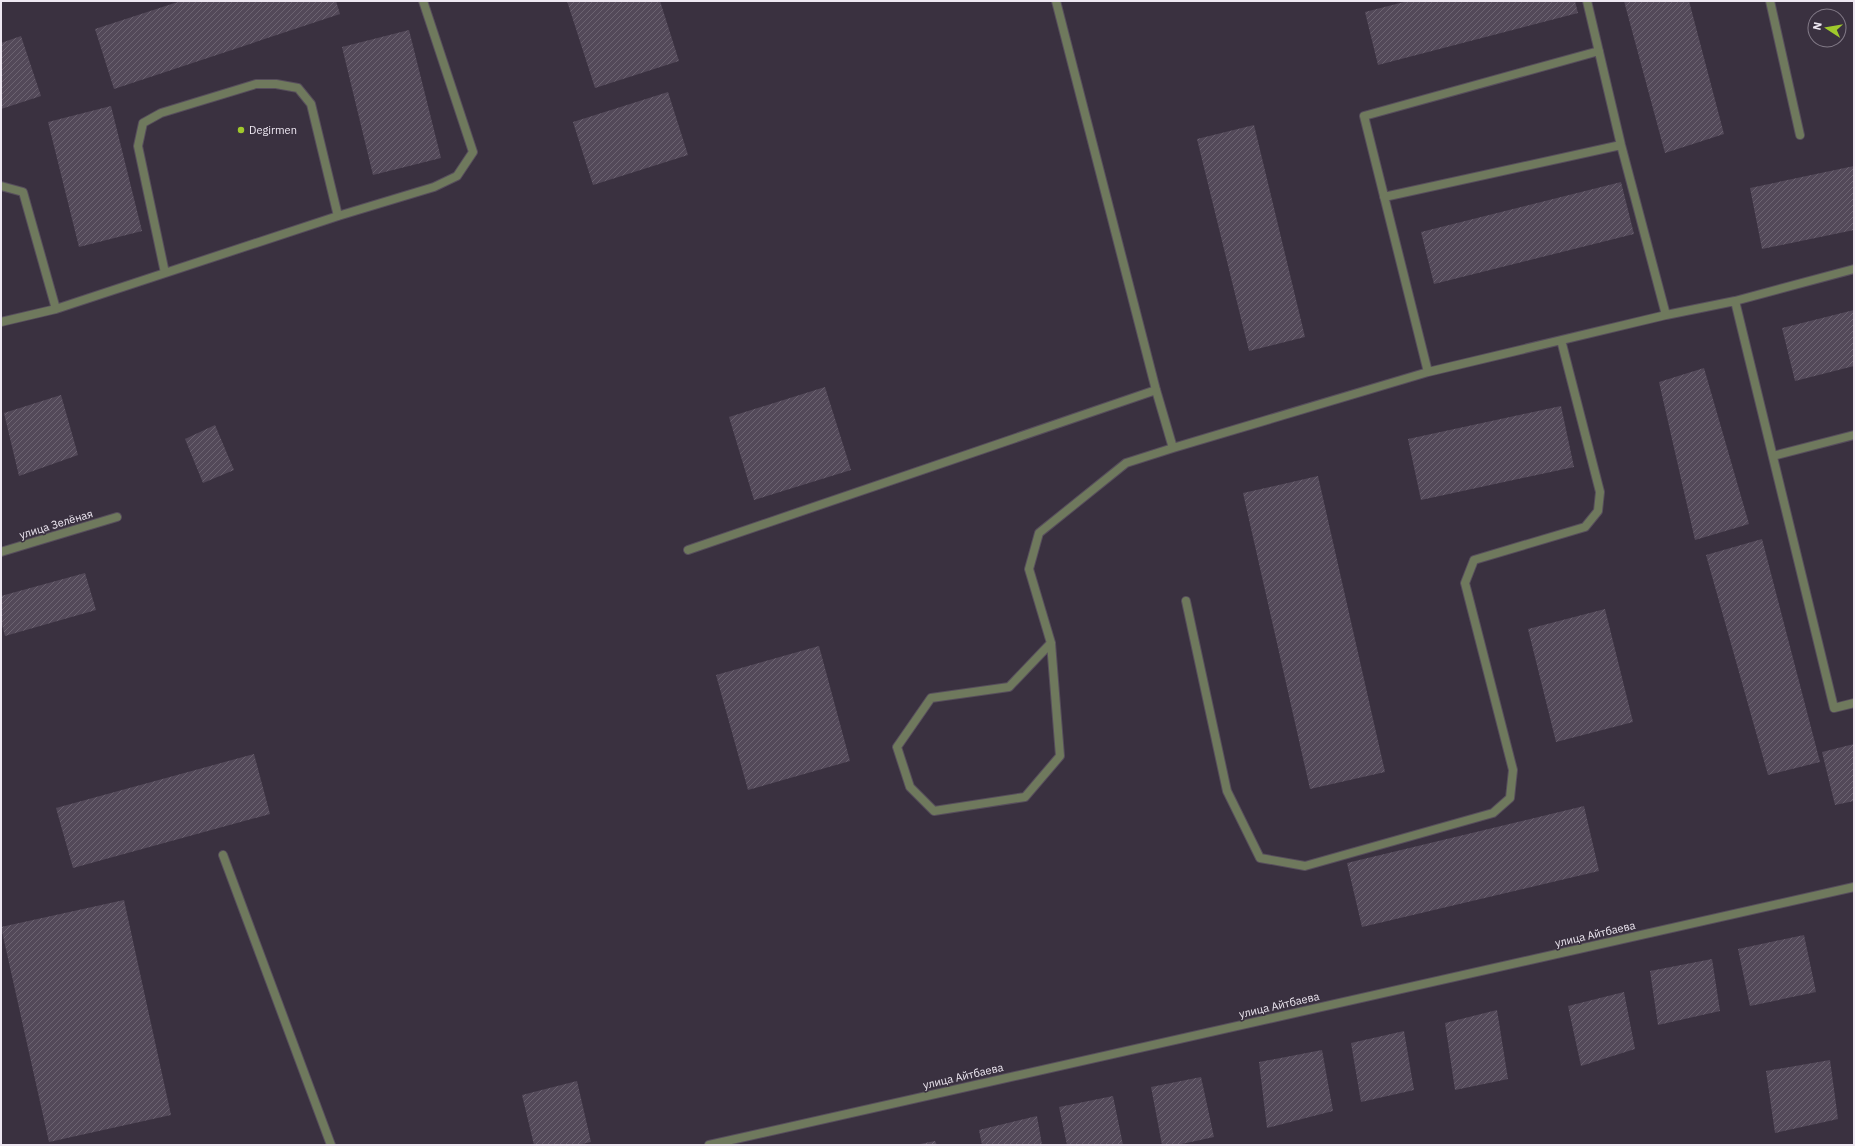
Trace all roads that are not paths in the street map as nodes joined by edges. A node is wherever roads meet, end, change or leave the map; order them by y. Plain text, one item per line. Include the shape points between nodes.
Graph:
1 (423, 1) edge
2 (1056, 1) edge
3 (1587, 1) edge
4 (1770, 1) edge
5 (1599, 51) junction
6 (1800, 135) dead end
7 (1621, 145) junction
8 (1, 186) edge
9 (1384, 197) junction
10 (338, 216) junction
11 (1854, 269) edge
12 (165, 273) junction
13 (1735, 301) junction
14 (56, 309) junction
15 (1666, 315) junction
16 (1, 322) edge
17 (1561, 340) junction
18 (1428, 372) junction
19 (1156, 390) junction
20 (1854, 436) edge
21 (1173, 448) junction
22 (1772, 456) junction
23 (117, 516) dead end
24 (688, 550) dead end
25 (1, 552) edge
26 (1186, 601) dead end
27 (1051, 643) junction
28 (1854, 703) edge
29 (223, 856) dead end
30 (1854, 887) edge
31 (331, 1145) edge
32 (709, 1145) edge

1 - 10 street via 473,152 457,176 434,187
2 - 19 street
3 - 5 street
4 - 6 street
5 - 7 street
5 - 9 street via 1364,116
7 - 9 street
7 - 15 street
8 - 14 street via 23,192
9 - 18 street
10 - 12 street
10 - 12 street via 311,104 298,88 256,84 161,113 143,123 138,146
11 - 13 street
12 - 14 street
13 - 15 street
13 - 22 street
14 - 16 street
15 - 17 street
17 - 18 street
17 - 26 street via 1600,492 1598,511 1585,527 1474,560 1465,583 1513,770 1510,798 1493,814 1305,866 1260,858 1227,791
18 - 21 street
19 - 21 street
19 - 24 street
20 - 22 street
21 - 27 street via 1126,463 1039,533 1029,569
22 - 28 street via 1834,708
23 - 25 street, улица Зелёная
27 - 27 street via 1009,687 932,698 897,747 910,787 934,811 1025,798 1060,756
29 - 31 street
30 - 32 street, улица Айтбаева

